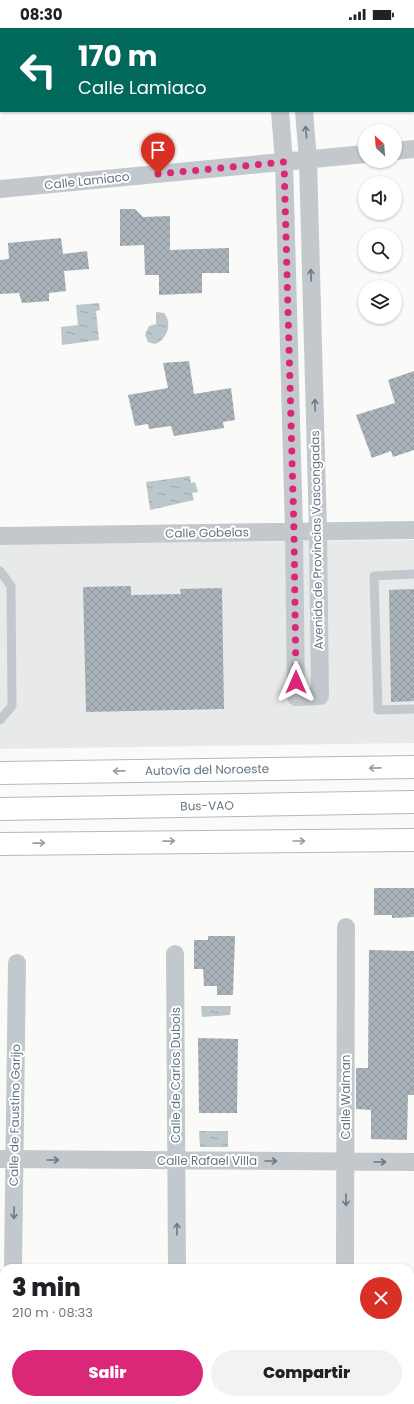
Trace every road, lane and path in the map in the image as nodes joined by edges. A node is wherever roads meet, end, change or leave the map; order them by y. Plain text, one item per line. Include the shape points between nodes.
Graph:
1 (280, 112) edge
2 (304, 112) edge
3 (414, 149) edge
4 (402, 150) edge
5 (358, 155) edge
6 (308, 160) junction
7 (284, 162) junction
8 (0, 189) edge
9 (414, 530) edge
10 (318, 531) junction
11 (294, 532) junction
12 (0, 536) edge
13 (0, 571) edge
14 (414, 574) edge
15 (414, 709) edge
16 (0, 720) edge
17 (414, 767) edge
18 (0, 773) edge
19 (414, 802) edge
20 (0, 809) edge
21 (414, 840) edge
22 (0, 844) edge
23 (346, 927) dead end
24 (175, 954) dead end
25 (17, 963) dead end
26 (7, 1159) edge
27 (176, 1161) junction
28 (346, 1162) junction
29 (414, 1162) edge
30 (13, 1264) edge
31 (177, 1264) edge
32 (345, 1264) edge

1 - 7 street, Avenida de Provincias Vascongadas
6 -> 2 street, Avenida de Provincias Vascongadas
3 - 4 street
5 - 6 street, Calle Lamiaco
6 - 7 street, Calle Lamiaco
10 -> 6 street, Avenida de Provincias Vascongadas
7 - 8 street, Calle Lamiaco
7 - 11 street, Avenida de Provincias Vascongadas
9 - 10 street, Calle Gobelas
10 - 11 street, Calle Gobelas
10 - 11 street, Avenida de Provincias Vascongadas via 320,696 296,696
11 - 12 street, Calle Gobelas
13 - 16 lane via 11,586 12,706
14 - 15 lane via 374,576 378,710
17 -> 18 highway, Autovía del Noroeste
19 - 20 highway, Bus-VAO
22 -> 21 highway
23 - 28 street, Calle Walman
24 - 27 street, Calle de Carlos Dubois
25 - 26 street, Calle de Faustino Garijo
26 -> 27 street, Calle Rafael Villa
26 -> 30 street, Calle de Faustino Garijo
27 -> 28 street, Calle Rafael Villa
31 -> 27 street, Calle de Carlos Dubois
28 -> 29 street, Calle Rafael Villa
28 -> 32 street, Calle Walman

